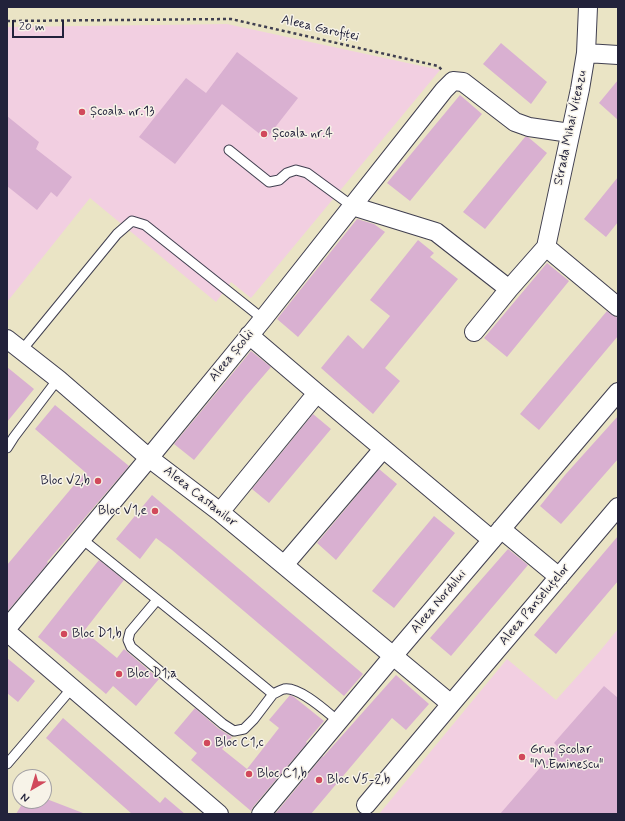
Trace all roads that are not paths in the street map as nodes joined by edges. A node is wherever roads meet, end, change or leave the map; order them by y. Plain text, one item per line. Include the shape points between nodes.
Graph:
1 (588, 7) edge
2 (586, 53) junction
3 (618, 55) edge
4 (570, 132) junction
5 (229, 150) dead end
6 (352, 206) junction
7 (546, 247) junction
8 (509, 289) junction
9 (618, 308) edge
10 (263, 319) junction
11 (474, 332) dead end
12 (249, 335) junction
13 (7, 339) edge
14 (22, 350) junction
15 (58, 379) junction
16 (618, 392) edge
17 (317, 393) junction
18 (7, 448) edge
19 (383, 449) junction
20 (149, 458) junction
21 (618, 507) edge
22 (220, 512) junction
23 (497, 534) junction
24 (82, 539) junction
25 (284, 565) junction
26 (559, 577) junction
27 (157, 600) junction
28 (7, 628) edge
29 (7, 632) edge
30 (393, 656) junction
31 (72, 688) junction
32 (273, 694) junction
33 (451, 704) junction
34 (338, 721) junction
35 (7, 764) edge
36 (366, 805) dead end
37 (219, 814) edge
38 (261, 814) edge

1 - 2 street, Strada Mihai Viteazu
2 - 3 street
2 - 4 street, Strada Mihai Viteazu
4 - 6 street, Aleea Școlii via 529,127 515,122 463,82 453,81
4 - 7 street, Strada Mihai Viteazu
5 - 6 lane via 268,182 279,180 296,170 307,173
6 - 8 street via 436,232
6 - 10 street, Aleea Școlii
7 - 8 street
7 - 9 street
8 - 11 street
10 - 12 street, Aleea Școlii
10 - 14 lane via 145,225 132,221 117,234
12 - 17 street
12 - 20 street, Aleea Școlii
13 - 14 street, Aleea Castanilor
14 - 15 street, Aleea Castanilor
15 - 18 lane
15 - 20 street, Aleea Castanilor
16 - 23 street, Aleea Nordului
17 - 19 street
17 - 22 street
19 - 23 street
19 - 25 street
20 - 22 street, Aleea Castanilor
20 - 24 street, Aleea Școlii
21 - 26 street, Aleea Panseluțelor
22 - 25 street, Aleea Castanilor
23 - 26 street
23 - 30 street, Aleea Nordului
24 - 27 lane
24 - 28 street, Aleea Școlii
25 - 30 street, Aleea Castanilor
26 - 33 street, Aleea Panseluțelor
27 - 32 lane
27 - 32 lane via 130,632 128,640 131,647 223,724 234,731 244,729
29 - 31 street
30 - 33 street
30 - 34 street, Aleea Nordului
31 - 35 lane
31 - 37 street
32 - 34 lane via 285,689 296,691 315,702
33 - 36 street, Aleea Panseluțelor
34 - 38 street, Aleea Nordului

